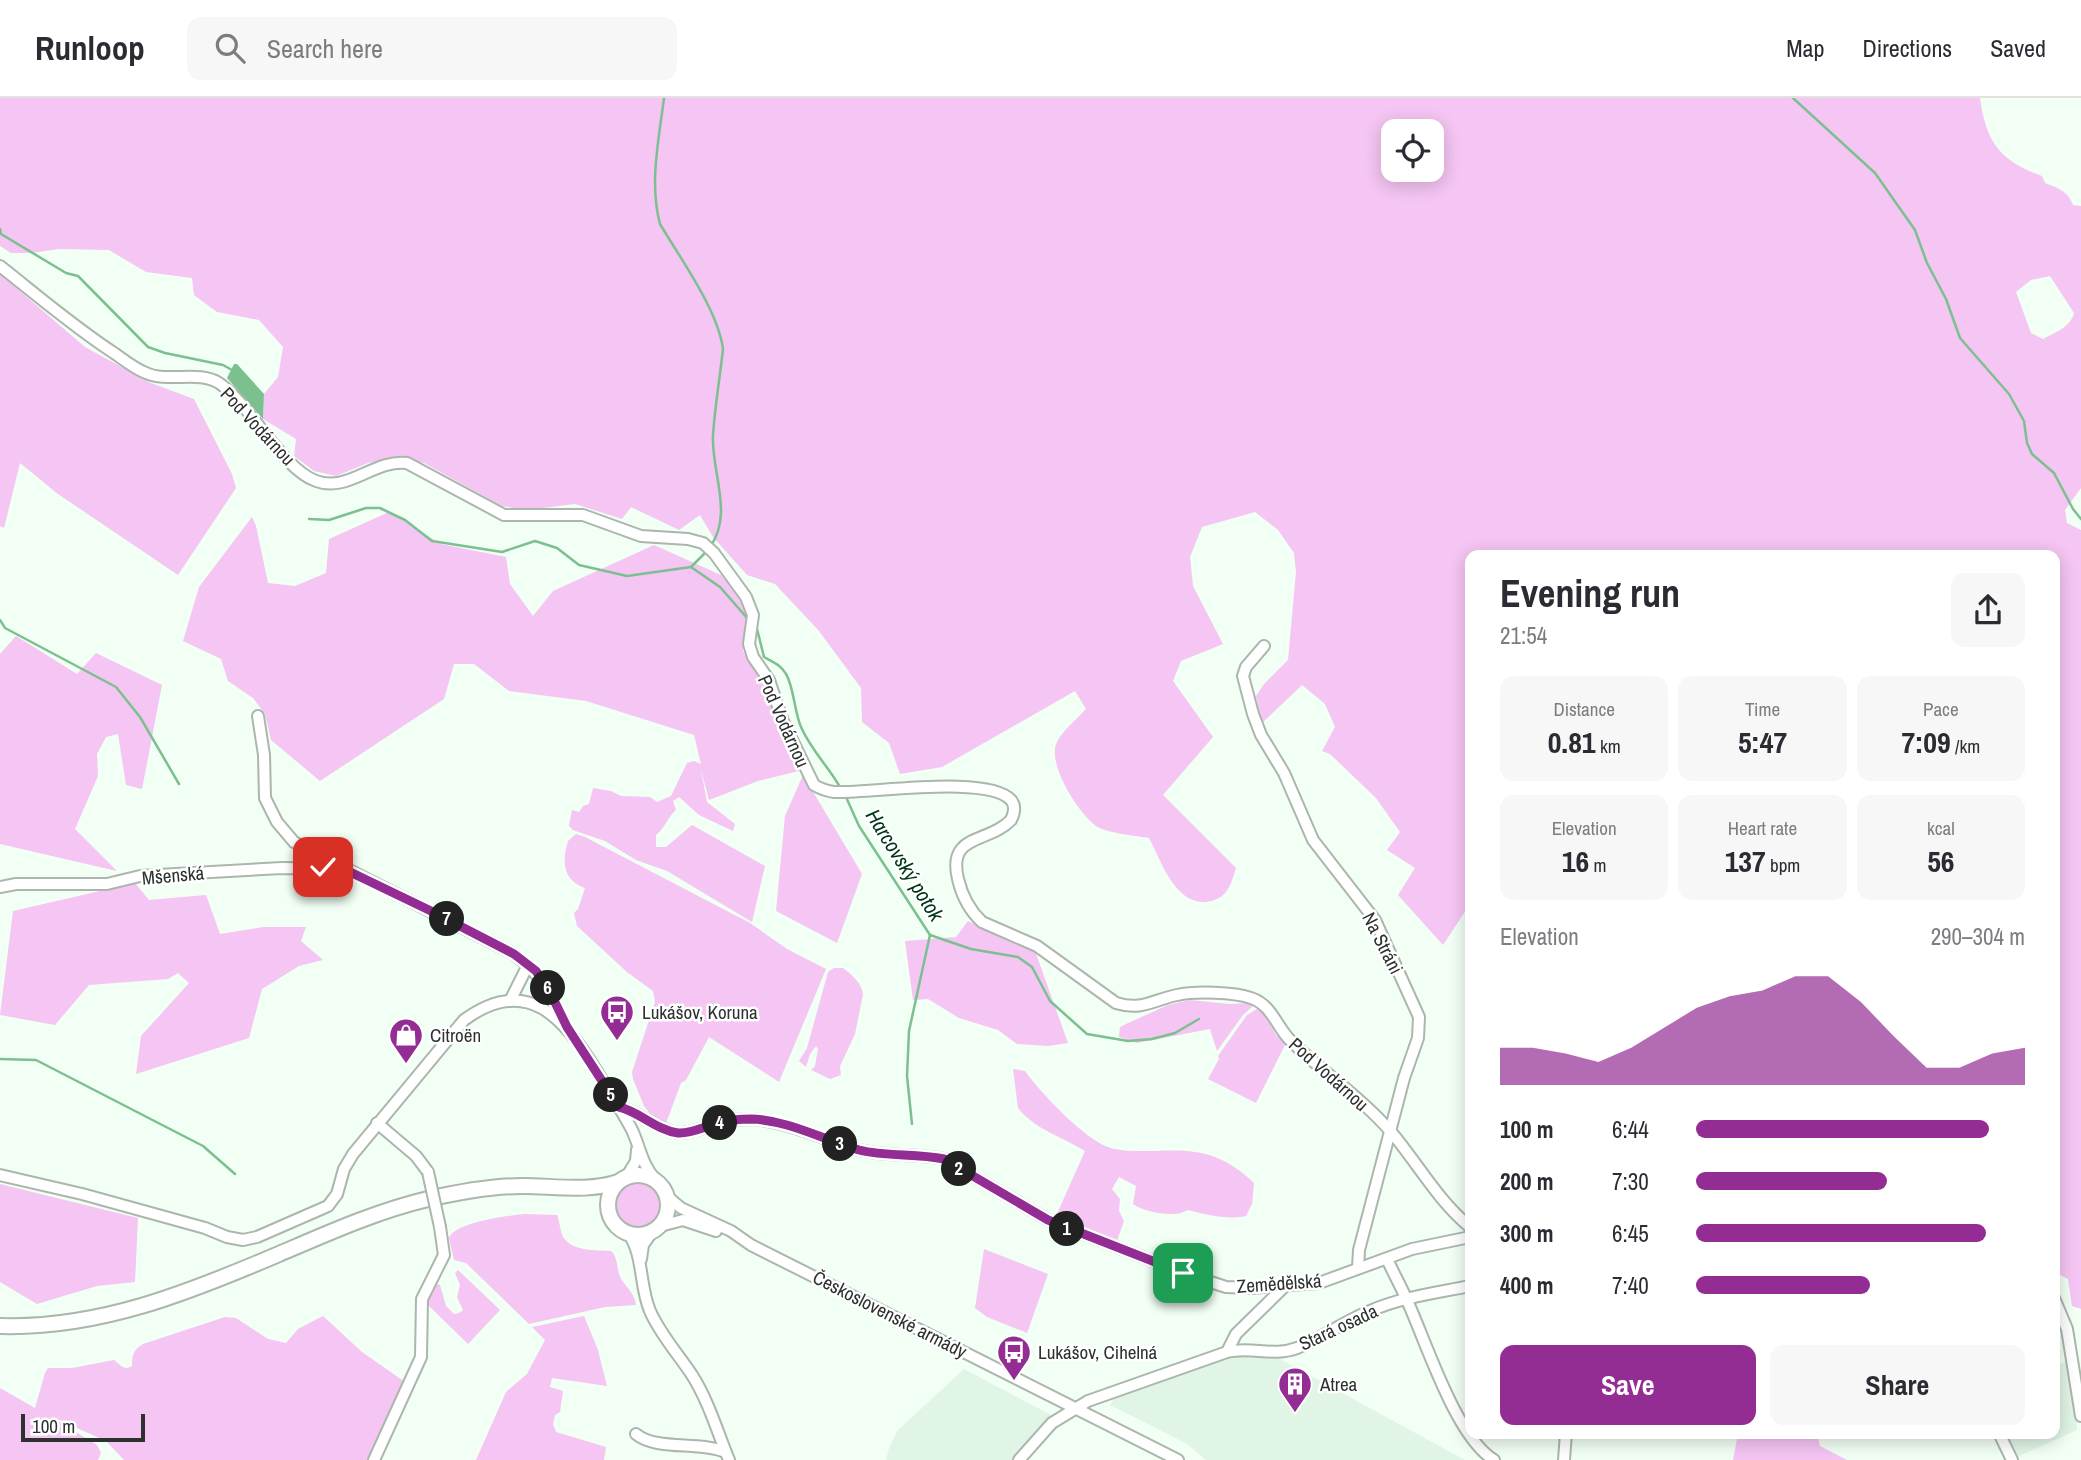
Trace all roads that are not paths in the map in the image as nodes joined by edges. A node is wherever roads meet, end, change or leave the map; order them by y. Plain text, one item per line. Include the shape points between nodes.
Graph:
1 (0, 266) edge
2 (1265, 646) dead end
3 (258, 716) dead end
4 (346, 870) junction
5 (0, 887) edge
6 (528, 965) junction
7 (510, 1002) junction
8 (567, 1027) junction
9 (619, 1107) junction
10 (377, 1123) junction
11 (1391, 1132) junction
12 (638, 1144) junction
13 (0, 1175) edge
14 (622, 1179) junction
15 (655, 1179) junction
16 (551, 1187) junction
17 (668, 1197) junction
18 (608, 1209) junction
19 (1465, 1223) edge
20 (656, 1228) junction
21 (628, 1233) junction
22 (1465, 1238) edge
23 (751, 1245) junction
24 (1387, 1259) junction
25 (1358, 1268) junction
26 (640, 1269) junction
27 (1285, 1286) junction
28 (1465, 1287) edge
29 (1406, 1298) junction
30 (2060, 1312) edge
31 (0, 1326) edge
32 (1227, 1352) junction
33 (2079, 1383) edge
34 (1077, 1409) junction
35 (2081, 1416) edge
36 (1465, 1427) edge
37 (636, 1434) dead end
38 (1472, 1439) edge
39 (1566, 1439) edge
40 (2002, 1439) edge
41 (727, 1456) edge
42 (374, 1460) edge
43 (1019, 1460) edge
44 (1178, 1460) edge
45 (1494, 1460) edge
46 (1564, 1460) edge
47 (2012, 1460) edge

1 - 11 street, Pod Vodárnou via 90,337 146,373 212,379 222,385 291,463 315,481 336,483 384,464 407,463 504,516 583,514 641,536 703,543 746,597 753,615 749,644 753,657 769,680 814,785 835,792 959,787 1008,798 1014,808 1011,820 963,846 956,858 968,908 982,922 1037,946 1126,1006 1195,992 1262,1003 1291,1041
2 - 11 street, Na Stráni via 1243,676 1261,735 1284,773 1313,840 1375,920 1419,1017 1418,1038
3 - 4 street via 265,798 277,822 294,842
4 - 5 street, Mšenská via 282,868 140,876 107,884
4 - 6 street
6 - 7 street
6 - 8 street via 550,992
7 - 8 street, Československé armády via 540,1007
7 - 10 street, Československé armády via 487,1006 464,1020
8 - 9 street, Československé armády
9 - 12 street, Československé armády
9 - 27 street, Zemědělská via 678,1133 753,1119 860,1150 944,1159 1048,1220 1183,1273 1226,1287
10 - 13 street, Československé armády via 344,1169 333,1200 317,1213 243,1240
10 - 42 street, bridge via 428,1172 444,1255 422,1299 421,1357
11 - 19 street, Pod Vodárnou
11 - 25 street, Na Stráni
12 - 14 street via 636,1161
12 - 15 street, Československé armády
14 - 15 main road via 641,1174
14 - 16 main road via 603,1186
14 - 18 main road via 610,1194
15 - 17 main road, Československé armády
16 - 18 main road via 589,1194
16 - 31 main road via 491,1188 427,1199 361,1220 137,1308 64,1324
17 - 20 main road via 668,1212
17 - 23 street, Československé armády
18 - 21 main road via 614,1224
20 - 21 main road, Československé armády via 640,1235
20 - 23 street, Československé armády via 688,1221
20 - 26 street via 643,1245
21 - 26 street
22 - 24 street, Zemědělská
23 - 34 street, Československé armády
24 - 25 street, Zemědělská
24 - 29 street
25 - 27 street, Zemědělská via 1319,1283
26 - 41 street via 651,1313 710,1408
27 - 32 street via 1236,1334
28 - 29 street, Stará osada
29 - 32 street, Stará osada via 1296,1348
29 - 36 street
30 - 33 street
32 - 34 street, Stará osada via 1129,1385
33 - 35 street
34 - 43 street, Stará osada via 1052,1423
34 - 44 street, Československé armády
37 - 41 street via 652,1441 707,1447
38 - 45 street
39 - 46 street
40 - 47 street

